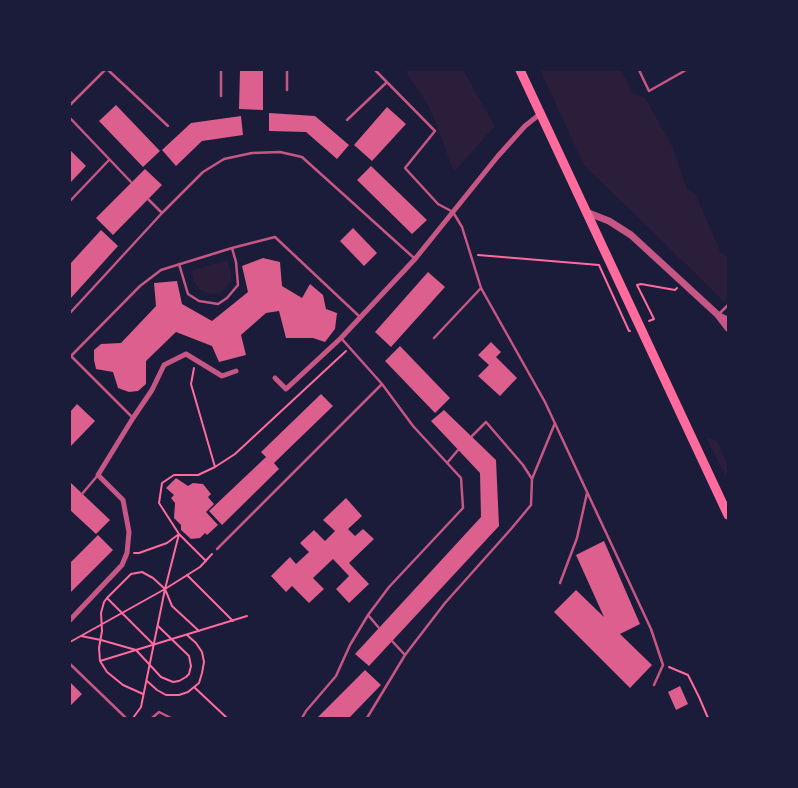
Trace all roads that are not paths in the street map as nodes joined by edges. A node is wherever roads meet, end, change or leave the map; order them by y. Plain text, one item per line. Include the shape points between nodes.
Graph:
1 (106, 70) edge
2 (221, 70) edge
3 (287, 70) edge
4 (375, 70) edge
5 (520, 70) edge
6 (639, 70) edge
7 (686, 70) edge
8 (386, 82) junction
9 (287, 90) dead end
10 (221, 96) dead end
11 (70, 105) edge
12 (540, 114) junction
13 (70, 118) edge
14 (347, 120) dead end
15 (168, 126) dead end
16 (109, 160) junction
17 (131, 182) dead end
18 (148, 199) dead end
19 (70, 201) edge
20 (453, 212) junction
21 (586, 212) junction
22 (162, 213) junction
23 (232, 248) junction
24 (415, 259) junction
25 (179, 264) junction
26 (480, 288) junction
27 (728, 305) edge
28 (70, 313) edge
29 (718, 315) junction
30 (360, 317) junction
31 (728, 318) edge
32 (728, 328) edge
33 (341, 338) junction
34 (434, 338) dead end
35 (71, 355) edge
36 (236, 371) dead end
37 (275, 378) dead end
38 (382, 384) junction
39 (133, 418) junction
40 (555, 424) junction
41 (472, 436) dead end
42 (458, 450) dead end
43 (447, 462) junction
44 (98, 475) junction
45 (532, 479) junction
46 (587, 491) junction
47 (82, 494) dead end
48 (728, 515) edge
49 (217, 549) road end
50 (560, 583) dead end
51 (368, 615) junction
52 (70, 620) edge
53 (379, 628) dead end
54 (392, 641) dead end
55 (405, 655) junction
56 (70, 664) edge
57 (654, 685) dead end
58 (126, 718) edge
59 (152, 718) edge
60 (172, 718) edge
61 (302, 718) edge
62 (367, 718) edge

1 - 11 lane
1 - 15 lane
2 - 10 lane
3 - 9 lane
4 - 8 lane
5 - 12 main road
6 - 7 lane via 649,91
8 - 14 lane
8 - 20 lane via 435,131 405,168 438,204
12 - 20 street via 519,132
12 - 21 main road
13 - 16 lane
16 - 17 lane
16 - 19 lane
18 - 22 lane
20 - 24 street
20 - 26 lane via 462,227
21 - 29 street via 631,235
21 - 48 main road
22 - 24 lane via 203,172 224,159 280,152 302,158
22 - 28 lane
23 - 25 lane
23 - 25 lane via 238,285 218,304 199,301 188,294
23 - 30 lane via 275,237
24 - 30 street
25 - 35 lane via 161,270 140,286
26 - 34 lane
26 - 40 lane
27 - 29 lane
29 - 31 street
29 - 32 street
30 - 33 street
33 - 37 street via 286,389
33 - 38 lane
35 - 39 lane
36 - 39 street via 222,376 186,354 164,365
38 - 43 lane via 413,426
38 - 49 lane
39 - 44 street
40 - 45 lane
40 - 46 lane
41 - 45 lane via 486,422
42 - 43 lane
43 - 51 lane via 462,478 463,508 389,587
44 - 47 lane
44 - 52 street via 123,500 129,532 127,553 122,565
45 - 55 lane via 531,505 445,603
46 - 50 lane via 577,538
46 - 57 lane via 651,629 663,665
51 - 53 lane
51 - 61 lane via 336,676
54 - 55 lane
55 - 62 lane
56 - 58 lane
59 - 60 lane via 159,712

